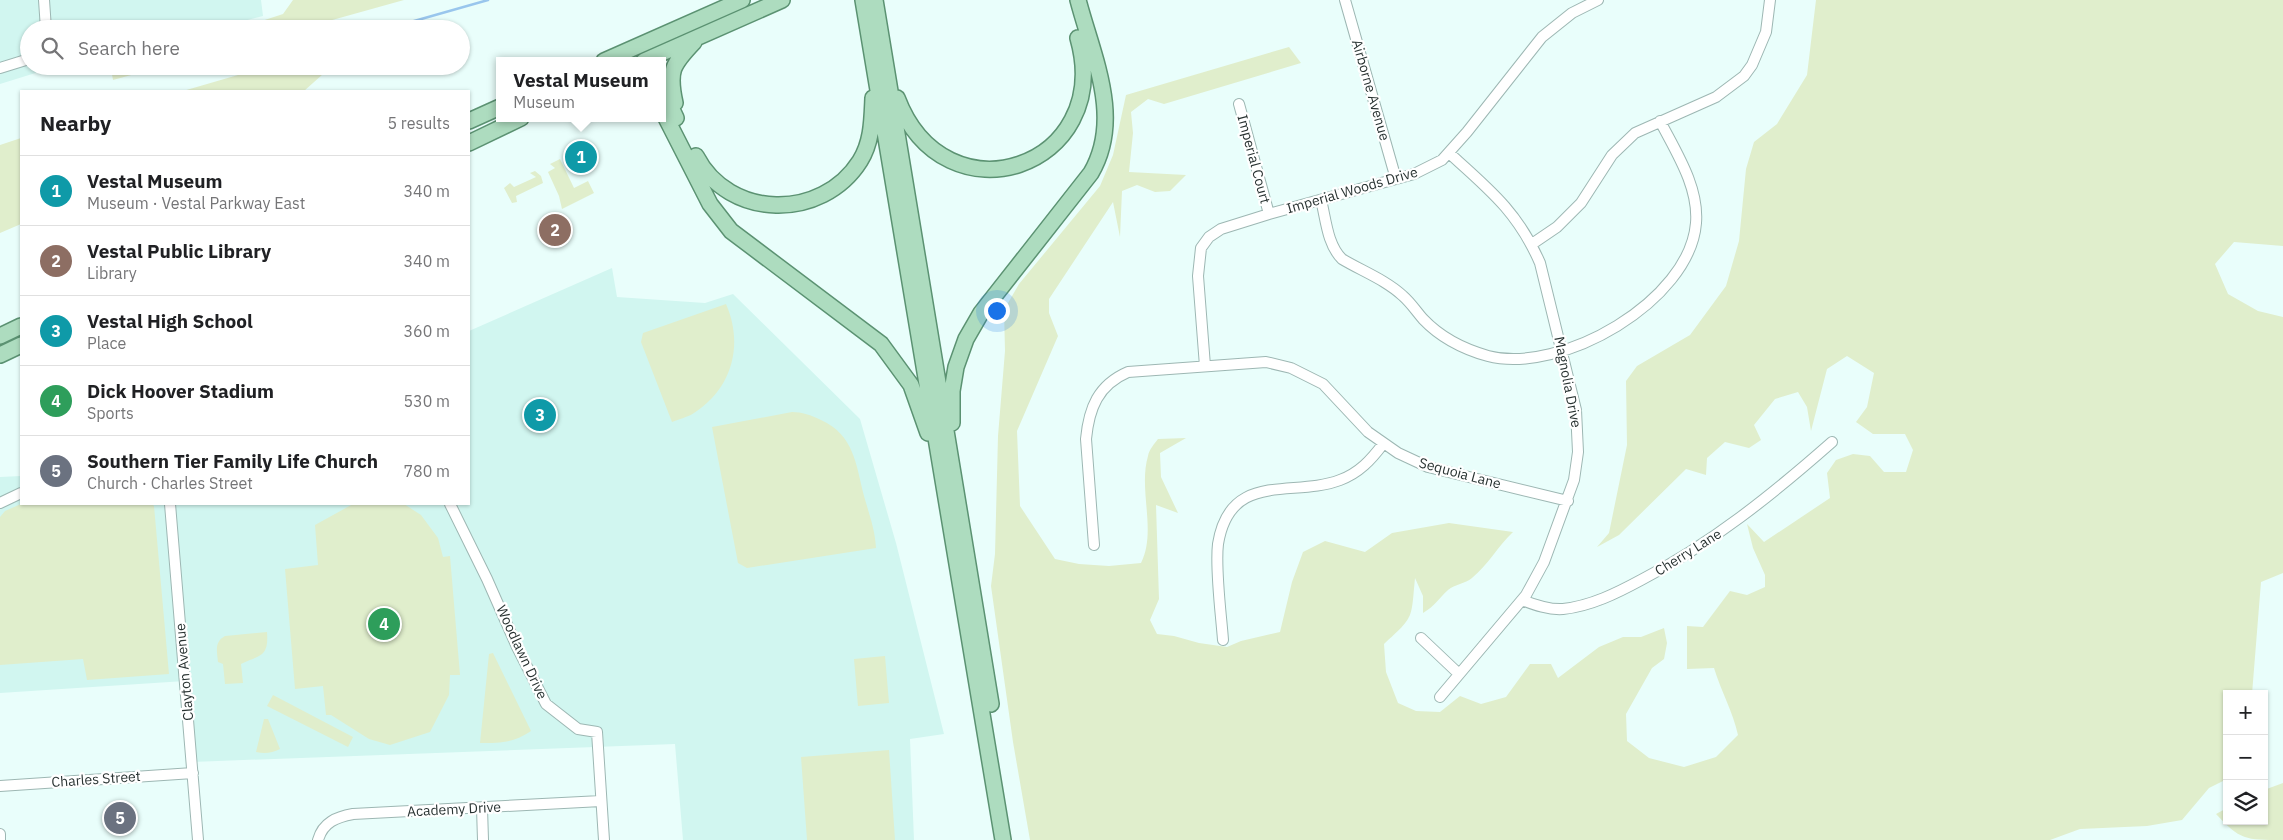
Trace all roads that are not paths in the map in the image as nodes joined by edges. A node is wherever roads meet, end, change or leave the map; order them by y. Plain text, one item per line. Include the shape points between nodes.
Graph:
1 (44, 0) edge
2 (742, 0) edge
3 (782, 0) edge
4 (1068, 0) edge
5 (1078, 0) edge
6 (1345, 0) edge
7 (1598, 0) edge
8 (1770, 0) edge
9 (870, 4) edge
10 (45, 20) edge
11 (700, 35) junction
12 (644, 55) edge
13 (631, 57) edge
14 (20, 62) edge
15 (880, 67) junction
16 (0, 68) edge
17 (666, 97) edge
18 (1239, 104) dead end
19 (496, 109) edge
20 (666, 118) edge
21 (470, 121) edge
22 (1660, 121) junction
23 (513, 122) edge
24 (682, 131) junction
25 (470, 143) edge
26 (1449, 153) junction
27 (1396, 179) junction
28 (1321, 200) junction
29 (1269, 214) junction
30 (1532, 244) junction
31 (20, 326) edge
32 (0, 336) edge
33 (20, 345) edge
34 (1562, 350) junction
35 (0, 355) edge
36 (1204, 366) junction
37 (1832, 442) dead end
38 (1383, 444) junction
39 (946, 470) junction
40 (20, 492) edge
41 (1568, 501) junction
42 (0, 502) edge
43 (170, 505) edge
44 (451, 505) edge
45 (1094, 545) dead end
46 (1522, 600) junction
47 (1421, 638) dead end
48 (1223, 640) dead end
49 (1459, 674) junction
50 (1440, 697) dead end
51 (193, 772) junction
52 (0, 786) edge
53 (601, 801) junction
54 (482, 808) junction
55 (0, 834) edge
56 (0, 840) edge
57 (198, 840) edge
58 (318, 840) edge
59 (484, 840) edge
60 (604, 840) edge
61 (1003, 840) edge
62 (1013, 840) edge

1 - 10 street
2 - 12 main road
3 - 11 main road
4 - 15 main road via 1084,66 1082,98 1071,122 1055,143 1031,160 1012,167 990,170 967,167 944,158 925,145 913,131
5 - 39 main road via 1104,94 1107,117 1101,153 1091,174 981,313 966,340 952,391
6 - 27 street, Airborne Avenue
7 - 26 street, Imperial Woods Drive via 1572,13 1542,38
8 - 22 street via 1766,32 1744,76 1716,97
9 - 15 main road
11 - 12 main road
11 - 24 main road via 673,68 671,81
12 - 13 main road
14 - 16 street
15 - 24 main road via 866,150 852,172 835,188 814,200 783,206 758,204 735,196 713,182
15 - 39 main road
17 - 24 main road
18 - 29 street, Imperial Court
19 - 21 main road
20 - 39 main road via 710,204 731,230 880,344 911,385
22 - 30 street via 1626,140 1612,155 1581,203 1557,227
22 - 34 street via 1682,166 1695,203 1696,222 1690,247 1678,272 1627,320
23 - 25 main road
26 - 27 street, Imperial Woods Drive via 1429,167
26 - 30 street, Magnolia Drive via 1509,209
27 - 28 street, Imperial Woods Drive
28 - 29 street, Imperial Woods Drive
28 - 34 street via 1336,254 1403,296 1443,337 1466,349 1491,356 1522,358
29 - 36 street, Imperial Woods Drive via 1221,229 1201,248 1199,283
30 - 34 street, Magnolia Drive
31 - 32 main road
33 - 35 main road
34 - 41 street, Magnolia Drive via 1576,410 1578,437 1574,480
36 - 38 street, Sequoia Lane via 1266,362 1291,368 1323,384
36 - 45 street, Sequoia Lane via 1128,372 1110,382 1094,400 1086,438
37 - 46 street, Cherry Lane via 1732,524 1670,565 1627,588 1601,600 1561,609
38 - 41 street, Sequoia Lane via 1428,467
38 - 48 street via 1362,468 1339,481 1266,490 1243,500 1233,510 1222,528 1218,545
39 - 61 main road
39 - 62 main road
40 - 42 street
41 - 46 street, Magnolia Drive via 1544,562
43 - 51 street, Clayton Avenue
44 - 53 street, Woodlawn Drive via 546,704 578,729 597,732
46 - 49 street, Magnolia Drive
47 - 49 street
49 - 50 street, Magnolia Drive
51 - 52 street, Charles Street
51 - 57 street, Clayton Avenue
53 - 54 street, Academy Drive
53 - 60 street, Woodlawn Drive
54 - 58 street, Academy Drive via 353,814 338,817 328,824
54 - 59 street
55 - 56 street

